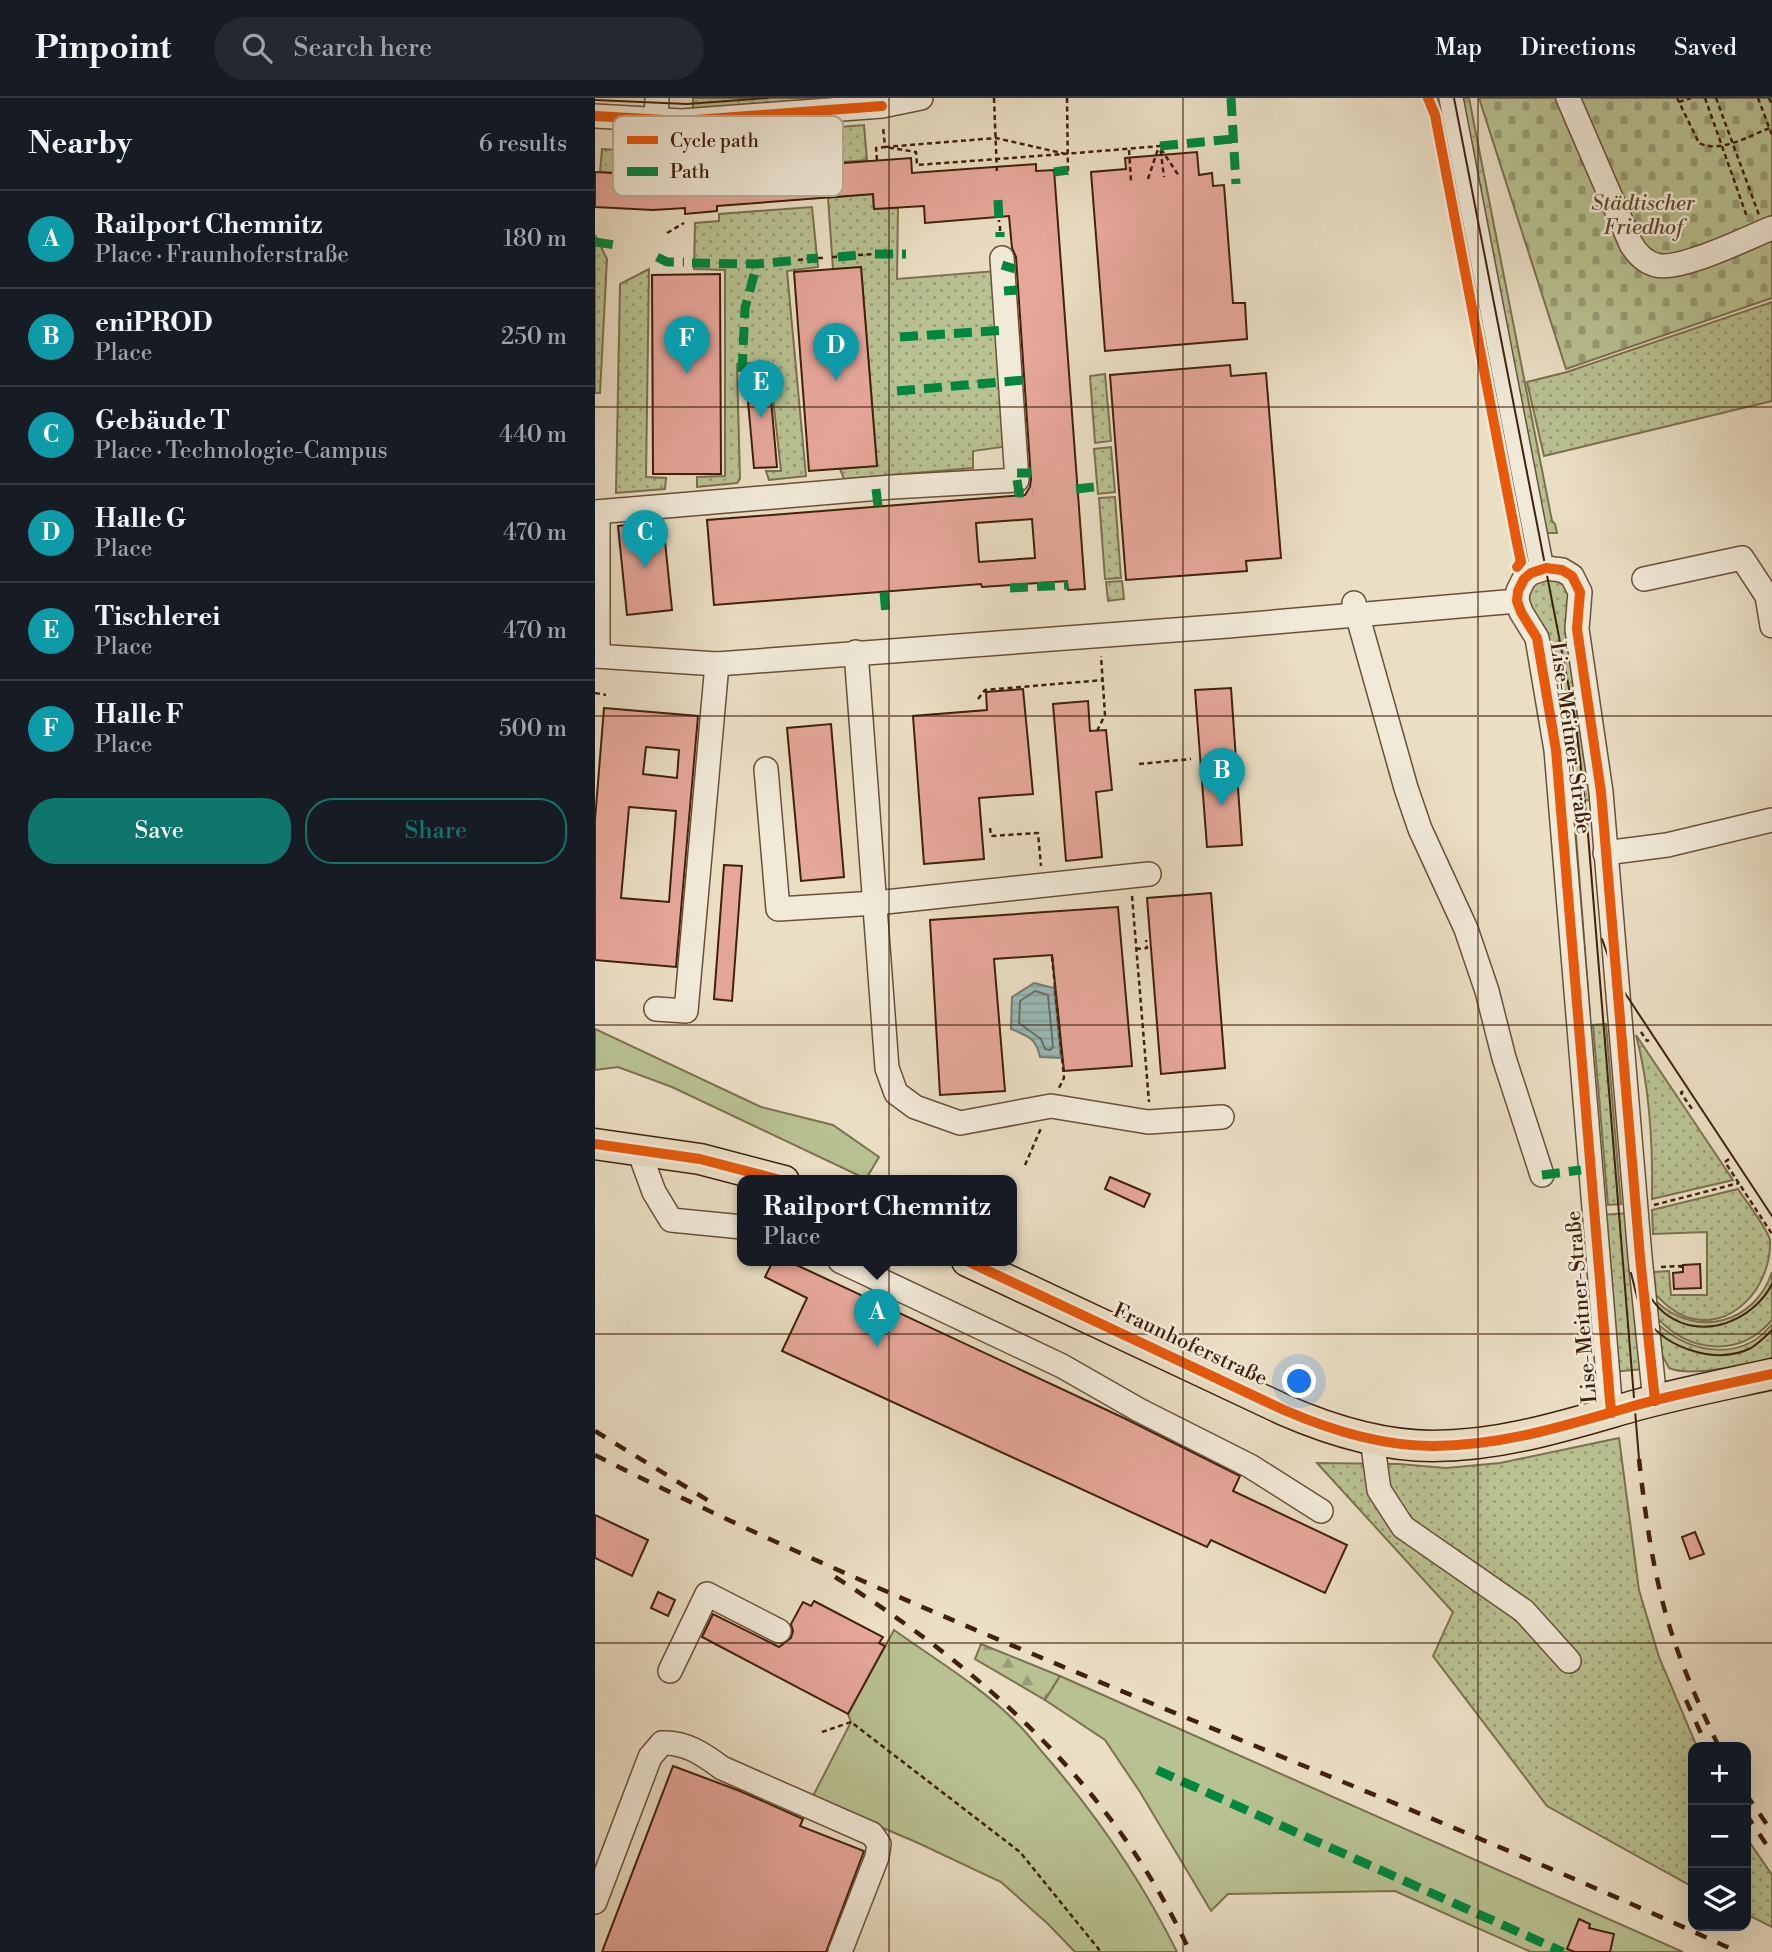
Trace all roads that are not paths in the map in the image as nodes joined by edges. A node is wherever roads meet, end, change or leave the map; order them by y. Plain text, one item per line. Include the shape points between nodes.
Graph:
1 (921, 98) edge
2 (1451, 98) edge
3 (1568, 98) edge
4 (657, 109) edge
5 (595, 116) edge
6 (674, 116) edge
7 (752, 116) edge
8 (1763, 231) edge
9 (1002, 258) dead end
10 (597, 512) edge
11 (1542, 569) junction
12 (1644, 579) dead end
13 (1517, 601) junction
14 (1355, 609) junction
15 (1772, 626) edge
16 (856, 652) junction
17 (597, 656) edge
18 (717, 664) junction
19 (766, 769) dead end
20 (1772, 820) edge
21 (1605, 853) junction
22 (1140, 874) road end
23 (876, 903) junction
24 (656, 1009) dead end
25 (1222, 1116) dead end
26 (595, 1144) edge
27 (639, 1151) junction
28 (762, 1175) edge
29 (1542, 1175) dead end
30 (737, 1227) edge
31 (851, 1266) edge
32 (978, 1266) edge
33 (1772, 1374) edge
34 (1655, 1401) junction
35 (1611, 1413) junction
36 (1372, 1439) junction
37 (1321, 1511) dead end
38 (779, 1631) dead end
39 (1569, 1661) dead end
40 (670, 1671) dead end
41 (595, 1902) edge
42 (840, 1952) edge

1 - 7 street via 882,106
2 - 11 street
3 - 8 street via 1638,255 1655,265 1671,267
4 - 5 street
4 - 6 street
9 - 10 street via 1017,480
10 - 17 street
11 - 13 street via 1524,579
11 - 21 street, Lise-Meitner-Straße via 1562,570 1572,576 1580,592 1577,639 1595,745
12 - 15 street via 1742,558 1767,596
13 - 14 street
13 - 35 street, Lise-Meitner-Straße via 1537,638 1556,750
14 - 16 street via 1180,629
14 - 29 street via 1406,788 1470,941
16 - 18 street
16 - 23 street
17 - 18 street
18 - 24 street via 686,1012
19 - 23 street via 778,909
20 - 21 street, Lise-Meitner-Straße via 1667,845
21 - 34 street, Lise-Meitner-Straße
22 - 23 street
23 - 25 street via 887,1069 897,1093 915,1107 960,1123 1051,1106 1151,1121
26 - 27 main road
27 - 28 main road via 700,1159
27 - 30 street via 654,1192 671,1220
31 - 37 street via 1062,1366 1250,1466
32 - 36 main road, Fraunhoferstraße via 1284,1410
33 - 34 main road, Fraunhoferstraße
34 - 35 main road, Fraunhoferstraße
35 - 36 main road, Fraunhoferstraße via 1495,1443 1431,1446
36 - 39 street via 1379,1490 1403,1527 1524,1611
38 - 40 street via 707,1594
41 - 42 street via 650,1757 662,1744 678,1742 722,1768 872,1834 879,1844 877,1857

